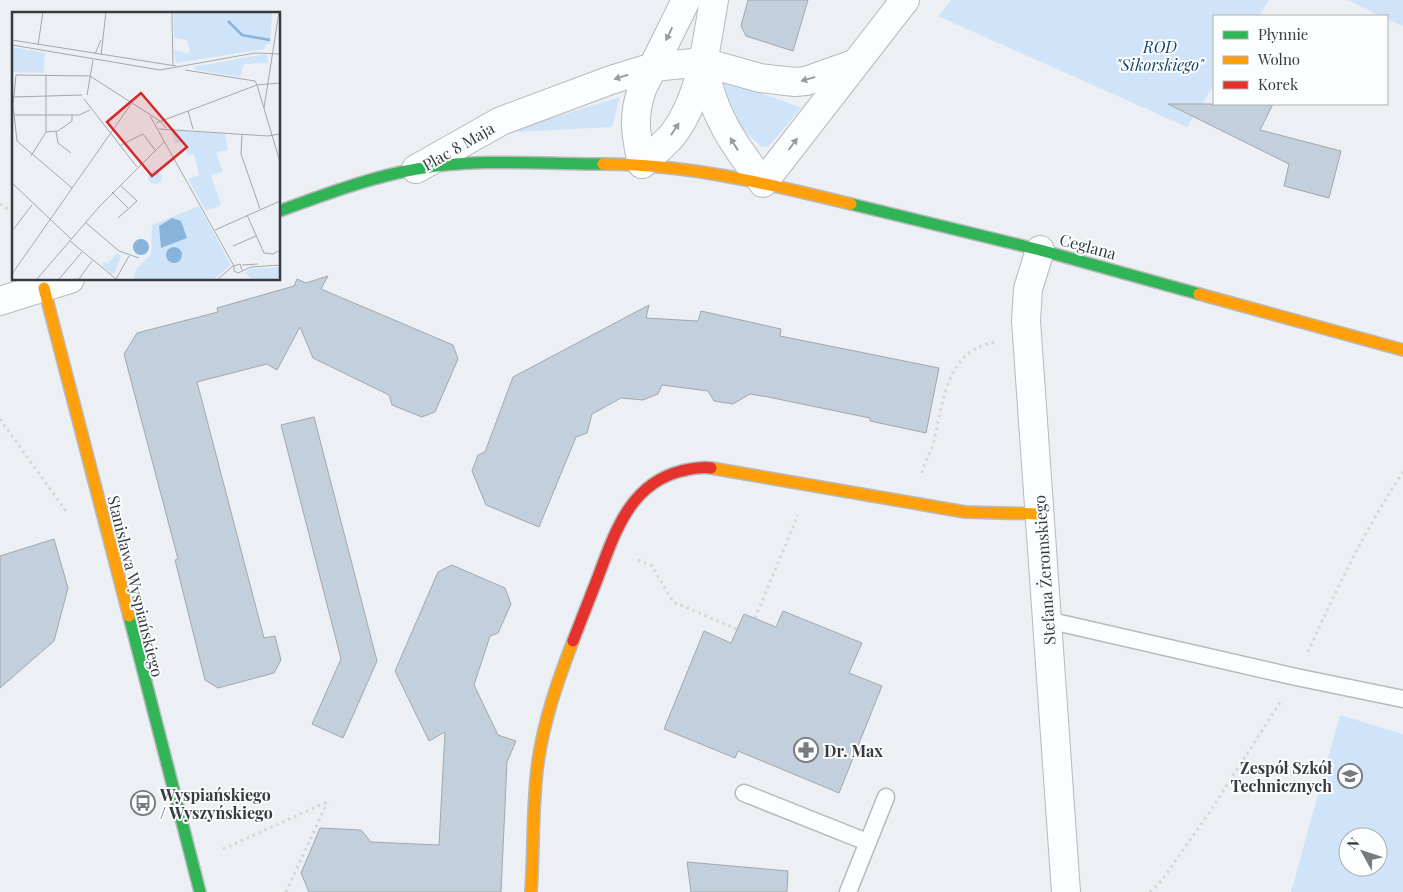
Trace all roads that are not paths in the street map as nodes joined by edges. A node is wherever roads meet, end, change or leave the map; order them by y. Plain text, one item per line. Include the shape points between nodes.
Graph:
1 (686, 0) edge
2 (714, 0) edge
3 (905, 0) edge
4 (703, 62) junction
5 (854, 64) junction
6 (653, 67) junction
7 (642, 164) junction
8 (416, 169) junction
9 (763, 183) junction
10 (280, 211) edge
11 (1040, 250) junction
12 (67, 280) edge
13 (44, 288) junction
14 (0, 301) edge
15 (1403, 350) edge
16 (1040, 514) junction
17 (1047, 620) junction
18 (1403, 698) edge
19 (744, 793) dead end
20 (886, 797) dead end
21 (867, 842) junction
22 (200, 892) edge
23 (531, 892) edge
24 (848, 892) edge
25 (1066, 892) edge

1 -> 6 street
2 - 4 street
3 - 5 street
5 -> 4 street, Plac 8 Maja via 806,81 785,82
4 - 6 street, Plac 8 Maja
7 -> 4 street via 678,126
9 -> 4 street via 720,119 708,89
9 -> 5 street
6 - 7 street via 639,97 635,118
6 -> 8 street, Plac 8 Maja via 501,121
7 - 8 street, Plac 8 Maja via 515,162
7 - 9 street, Plac 8 Maja via 699,170
8 - 10 street via 341,189
9 - 11 street, Ceglana
11 - 15 street, Ceglana
11 - 16 street, Stefana Żeromskiego via 1028,289 1026,321
12 - 13 street
13 - 14 street
13 - 22 street, Stanisława Wyspiańskiego
16 - 17 street, Stefana Żeromskiego
16 - 23 street via 965,512 706,467 680,470 653,483 629,507 610,548 577,631 544,733 538,764
17 - 18 lane
17 - 25 street, Stefana Żeromskiego
19 - 21 lane
20 - 21 lane
21 - 24 lane

